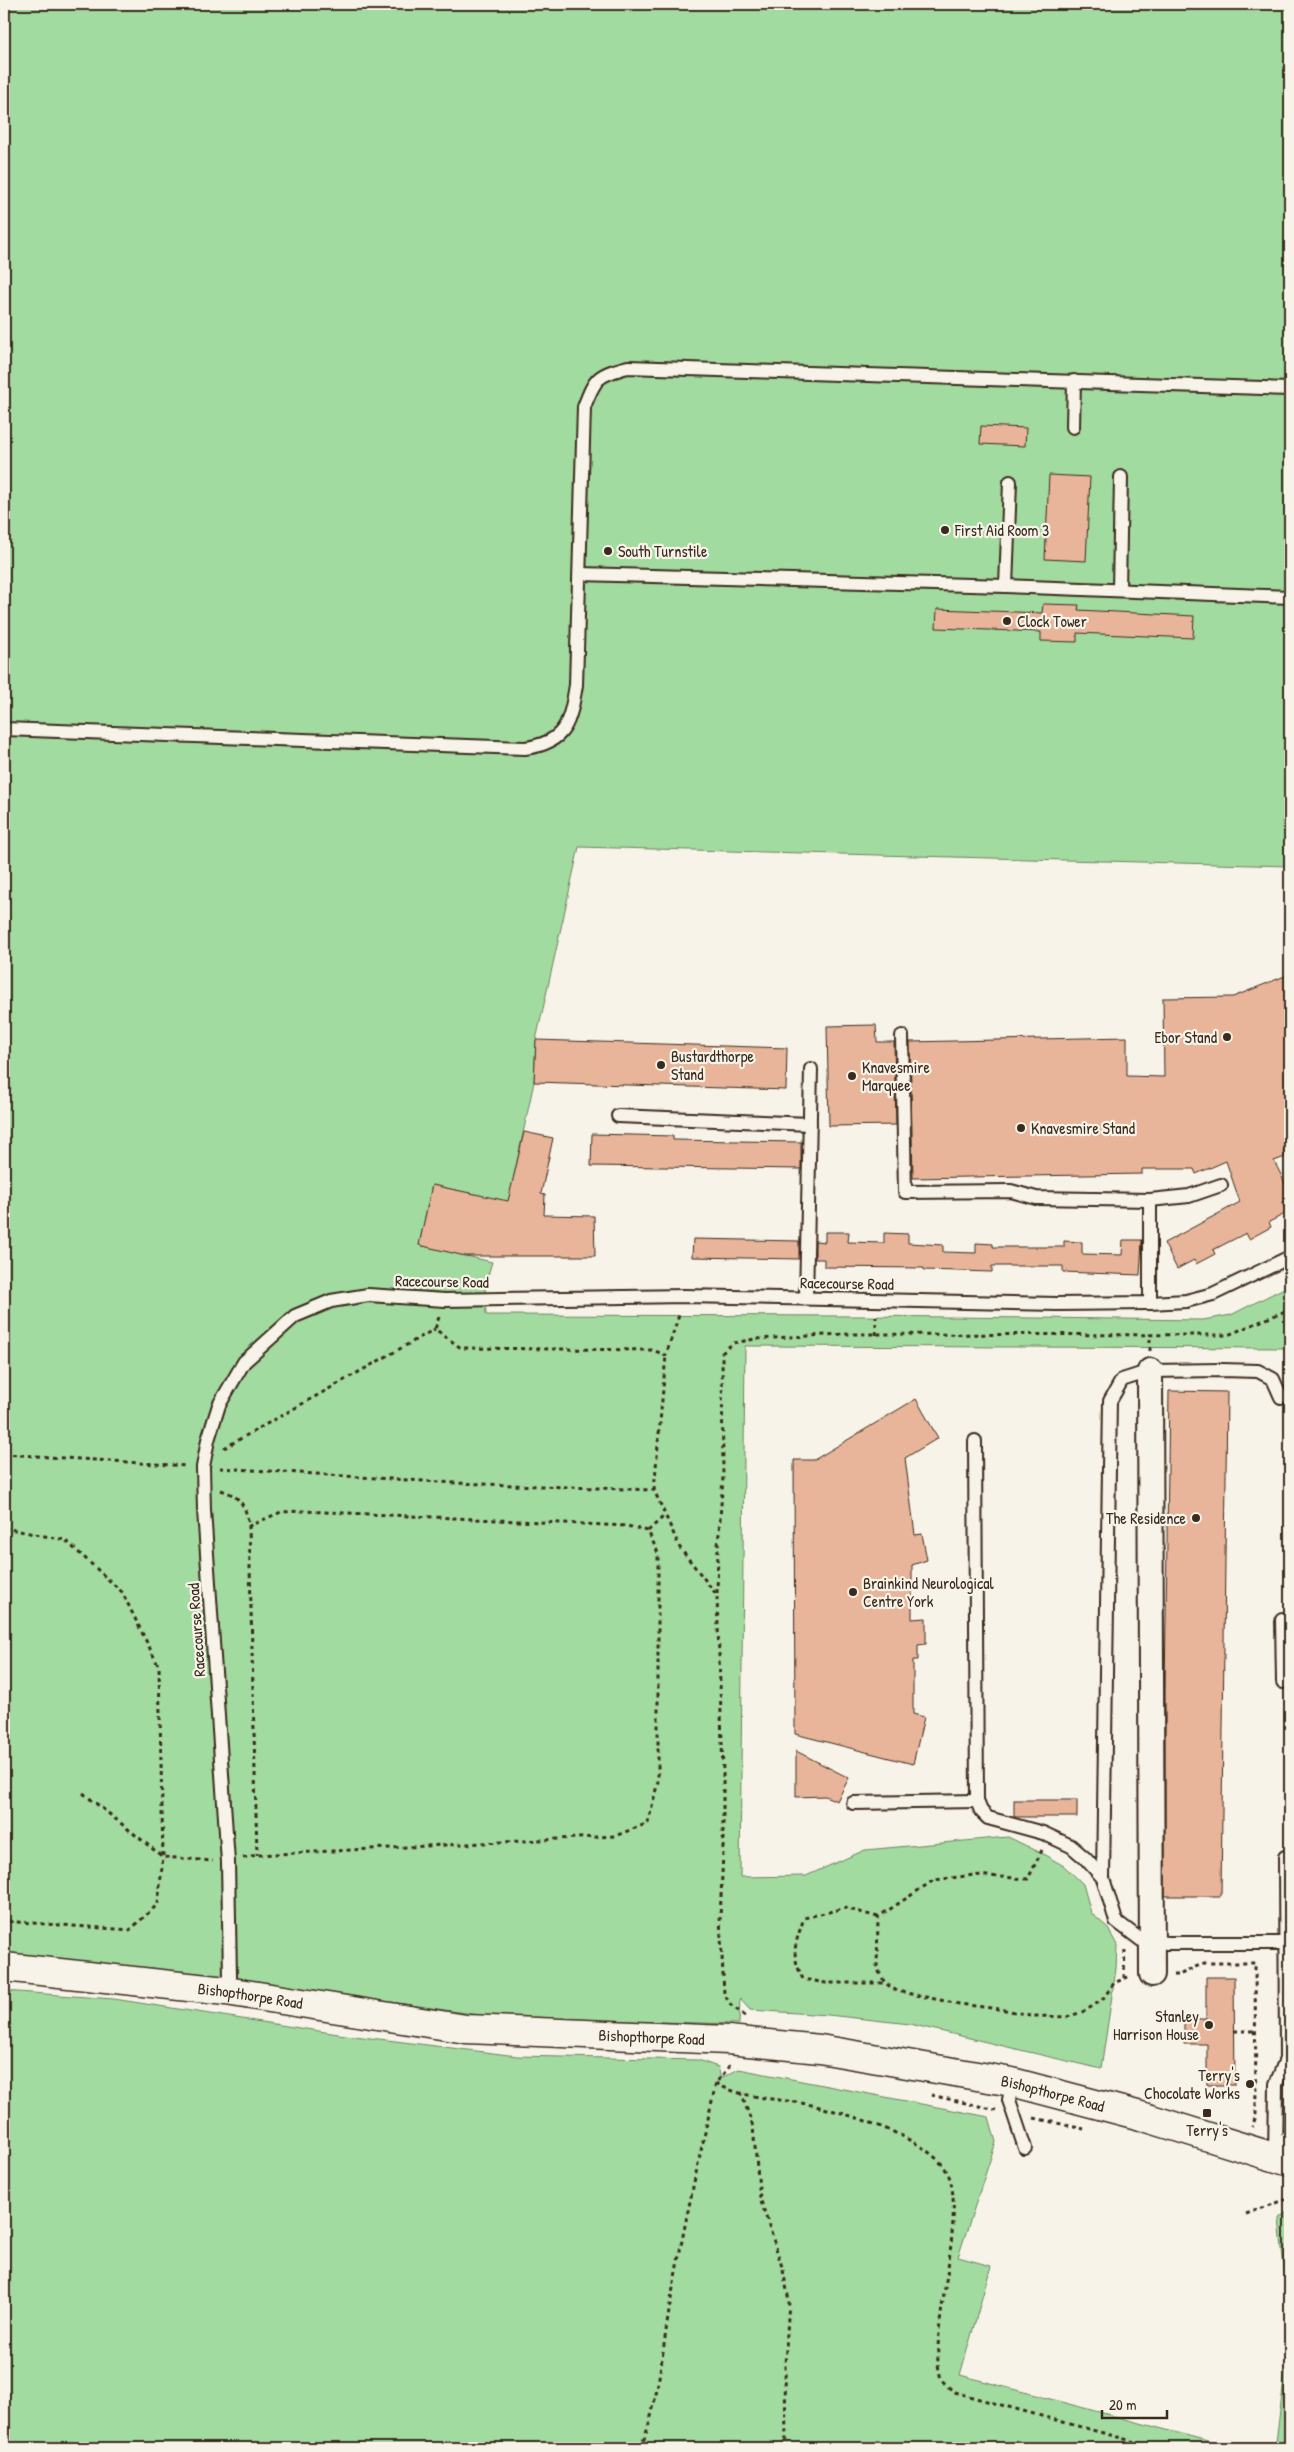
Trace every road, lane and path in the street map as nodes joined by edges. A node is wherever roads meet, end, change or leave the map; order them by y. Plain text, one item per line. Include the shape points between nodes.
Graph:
1 (1074, 381) junction
2 (1290, 389) edge
3 (1073, 427) dead end
4 (1121, 477) dead end
5 (1010, 482) dead end
6 (580, 574) junction
7 (1006, 586) junction
8 (1119, 590) junction
9 (1290, 597) edge
10 (4, 729) edge
11 (902, 1036) dead end
12 (811, 1069) dead end
13 (618, 1116) dead end
14 (810, 1124) junction
15 (1222, 1185) dead end
16 (1150, 1200) junction
17 (1290, 1257) edge
18 (685, 1296) junction
19 (806, 1298) junction
20 (445, 1300) junction
21 (1150, 1303) junction
22 (1290, 1309) edge
23 (435, 1329) junction
24 (1150, 1334) junction
25 (1150, 1348) dead end
26 (666, 1355) junction
27 (1150, 1372) junction
28 (1281, 1397) dead end
29 (208, 1440) junction
30 (975, 1441) dead end
31 (4, 1454) edge
32 (203, 1467) junction
33 (204, 1488) junction
34 (654, 1490) junction
35 (664, 1516) junction
36 (249, 1526) junction
37 (4, 1528) edge
38 (648, 1531) junction
39 (718, 1596) junction
40 (1282, 1619) dead end
41 (1283, 1682) dead end
42 (83, 1794) dead end
43 (977, 1801) junction
44 (853, 1803) dead end
45 (1049, 1836) junction
46 (257, 1855) junction
47 (1285, 1857) dead end
48 (163, 1858) junction
49 (228, 1862) junction
50 (1104, 1878) junction
51 (878, 1917) junction
52 (4, 1921) edge
53 (1126, 1929) junction
54 (1151, 1942) junction
55 (1286, 1944) junction
56 (4, 1967) edge
57 (1152, 1974) junction
58 (1124, 1978) junction
59 (886, 1983) junction
60 (226, 1991) junction
61 (1234, 2031) dead end
62 (1256, 2031) junction
63 (728, 2040) junction
64 (768, 2042) junction
65 (1288, 2065) edge
66 (1012, 2082) junction
67 (716, 2083) junction
68 (741, 2091) junction
69 (1290, 2133) edge
70 (1246, 2147) junction
71 (1025, 2148) dead end
72 (1283, 2160) edge
73 (1290, 2198) edge
74 (1246, 2214) dead end
75 (640, 2448) edge
76 (786, 2448) edge
77 (1146, 2448) edge

1 - 2 lane
1 - 3 lane
1 - 6 lane via 628,367 604,373 592,386 584,408
4 - 8 lane
5 - 7 lane
6 - 7 lane
6 - 10 lane via 572,711 560,734 543,746 515,748
7 - 8 lane
8 - 9 lane
11 - 16 lane via 905,1192 1011,1191 1036,1198
12 - 14 lane
13 - 14 lane
14 - 19 lane
15 - 16 lane via 1189,1196
16 - 21 lane
17 - 21 lane, Racecourse Road via 1214,1294 1186,1301
18 - 19 lane, Racecourse Road
18 - 20 lane, Racecourse Road
18 - 26 path
19 - 21 lane, Racecourse Road
20 - 23 path
20 - 29 lane, Racecourse Road via 368,1295 331,1300 295,1316 244,1362 219,1405
22 - 24 path via 1228,1335
23 - 26 path via 461,1348 652,1350
23 - 29 path via 226,1449
24 - 25 path
24 - 39 path via 844,1334 733,1343 722,1353 723,1477
26 - 34 path
27 - 28 lane via 1258,1371 1273,1379
27 - 50 lane via 1122,1380 1110,1400
27 - 54 street
29 - 32 lane, Racecourse Road
30 - 43 lane
31 - 32 path
32 - 33 lane, Racecourse Road
32 - 34 path via 455,1483
33 - 36 path via 232,1494 246,1510
33 - 49 lane, Racecourse Road
34 - 35 path
35 - 38 path
35 - 39 path via 685,1555
36 - 38 path via 280,1512 303,1511 627,1526
36 - 46 path
37 - 48 path via 65,1540 122,1592 159,1667
38 - 46 path via 658,1553 658,1781 648,1823 615,1836
39 - 64 path via 723,1753 720,1918 723,1987 731,2005 756,2023
40 - 41 lane
42 - 48 path
43 - 44 lane
43 - 45 lane via 988,1818
45 - 50 lane via 1071,1846
45 - 51 path via 1028,1879 974,1875 934,1880
46 - 49 path
47 - 55 lane
48 - 49 path
48 - 52 path via 158,1904 130,1930
49 - 60 lane, Racecourse Road via 230,1977
50 - 53 lane via 1116,1921
51 - 59 path via 877,1968
51 - 59 path via 845,1908 804,1918 794,1962 803,1979 826,1983
53 - 54 lane via 1141,1940
53 - 58 path
54 - 55 lane
54 - 57 street
55 - 65 lane
56 - 60 street, Bishopthorpe Road
57 - 58 path
57 - 62 path via 1179,1975 1204,1963 1255,1963
58 - 59 path via 1114,1983 1102,2000 1085,2012 1067,2017 1035,2016 959,2004 897,1992
60 - 63 street, Bishopthorpe Road via 466,2028
61 - 62 path
62 - 70 path via 1256,2116
63 - 64 street, Bishopthorpe Road
63 - 67 path via 729,2067
64 - 66 street, Bishopthorpe Road
65 - 72 lane via 1276,2084
66 - 70 street, Bishopthorpe Road
66 - 71 lane via 1009,2100
67 - 68 path
67 - 75 path via 684,2229 653,2401
68 - 76 path via 753,2127 760,2198 783,2270 789,2301 785,2365
68 - 77 path via 809,2105 868,2123 910,2139 937,2157 948,2174 954,2196 938,2357 941,2380 954,2392 1108,2433 1143,2444
69 - 72 lane
70 - 72 street, Bishopthorpe Road
73 - 74 path

